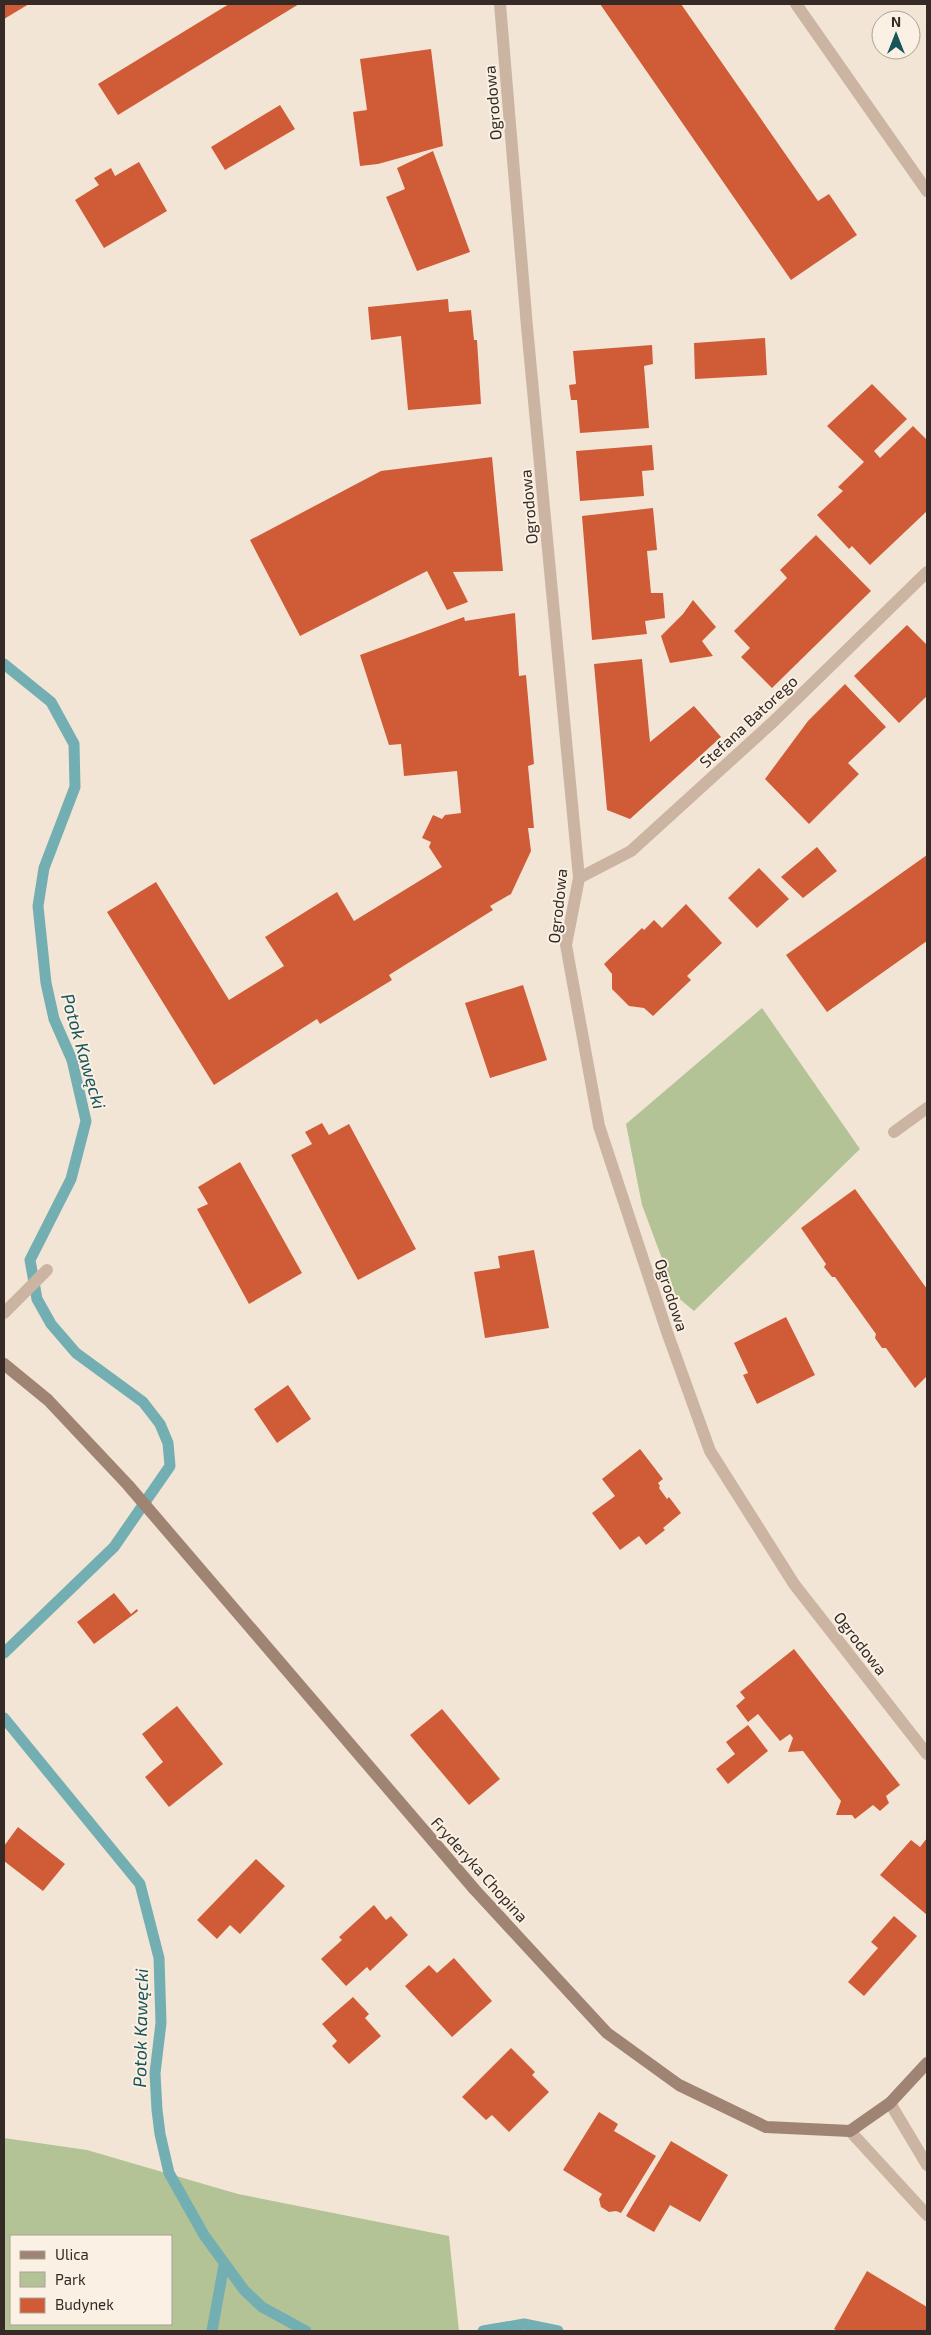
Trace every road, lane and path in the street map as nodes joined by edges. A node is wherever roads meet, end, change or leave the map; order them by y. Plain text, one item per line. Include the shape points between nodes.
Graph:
1 (500, 4) edge
2 (796, 4) edge
3 (927, 191) edge
4 (927, 572) edge
5 (579, 878) junction
6 (927, 1108) edge
7 (894, 1132) dead end
8 (47, 1270) dead end
9 (7, 1310) edge
10 (4, 1364) edge
11 (927, 1754) edge
12 (927, 2063) edge
13 (890, 2103) junction
14 (850, 2131) junction
15 (927, 2166) edge
16 (927, 2215) edge

1 - 5 street, Ogrodowa
2 - 3 street
4 - 5 street, Stefana Batorego via 774,721 631,851
5 - 11 street, Ogrodowa via 566,945 599,1126 710,1450 794,1584
6 - 7 street
8 - 9 street
10 - 14 street, Fryderyka Chopina via 48,1400 128,1484 475,1890 606,2033 679,2085 766,2127
12 - 13 street
13 - 14 street
13 - 15 street
14 - 16 street

